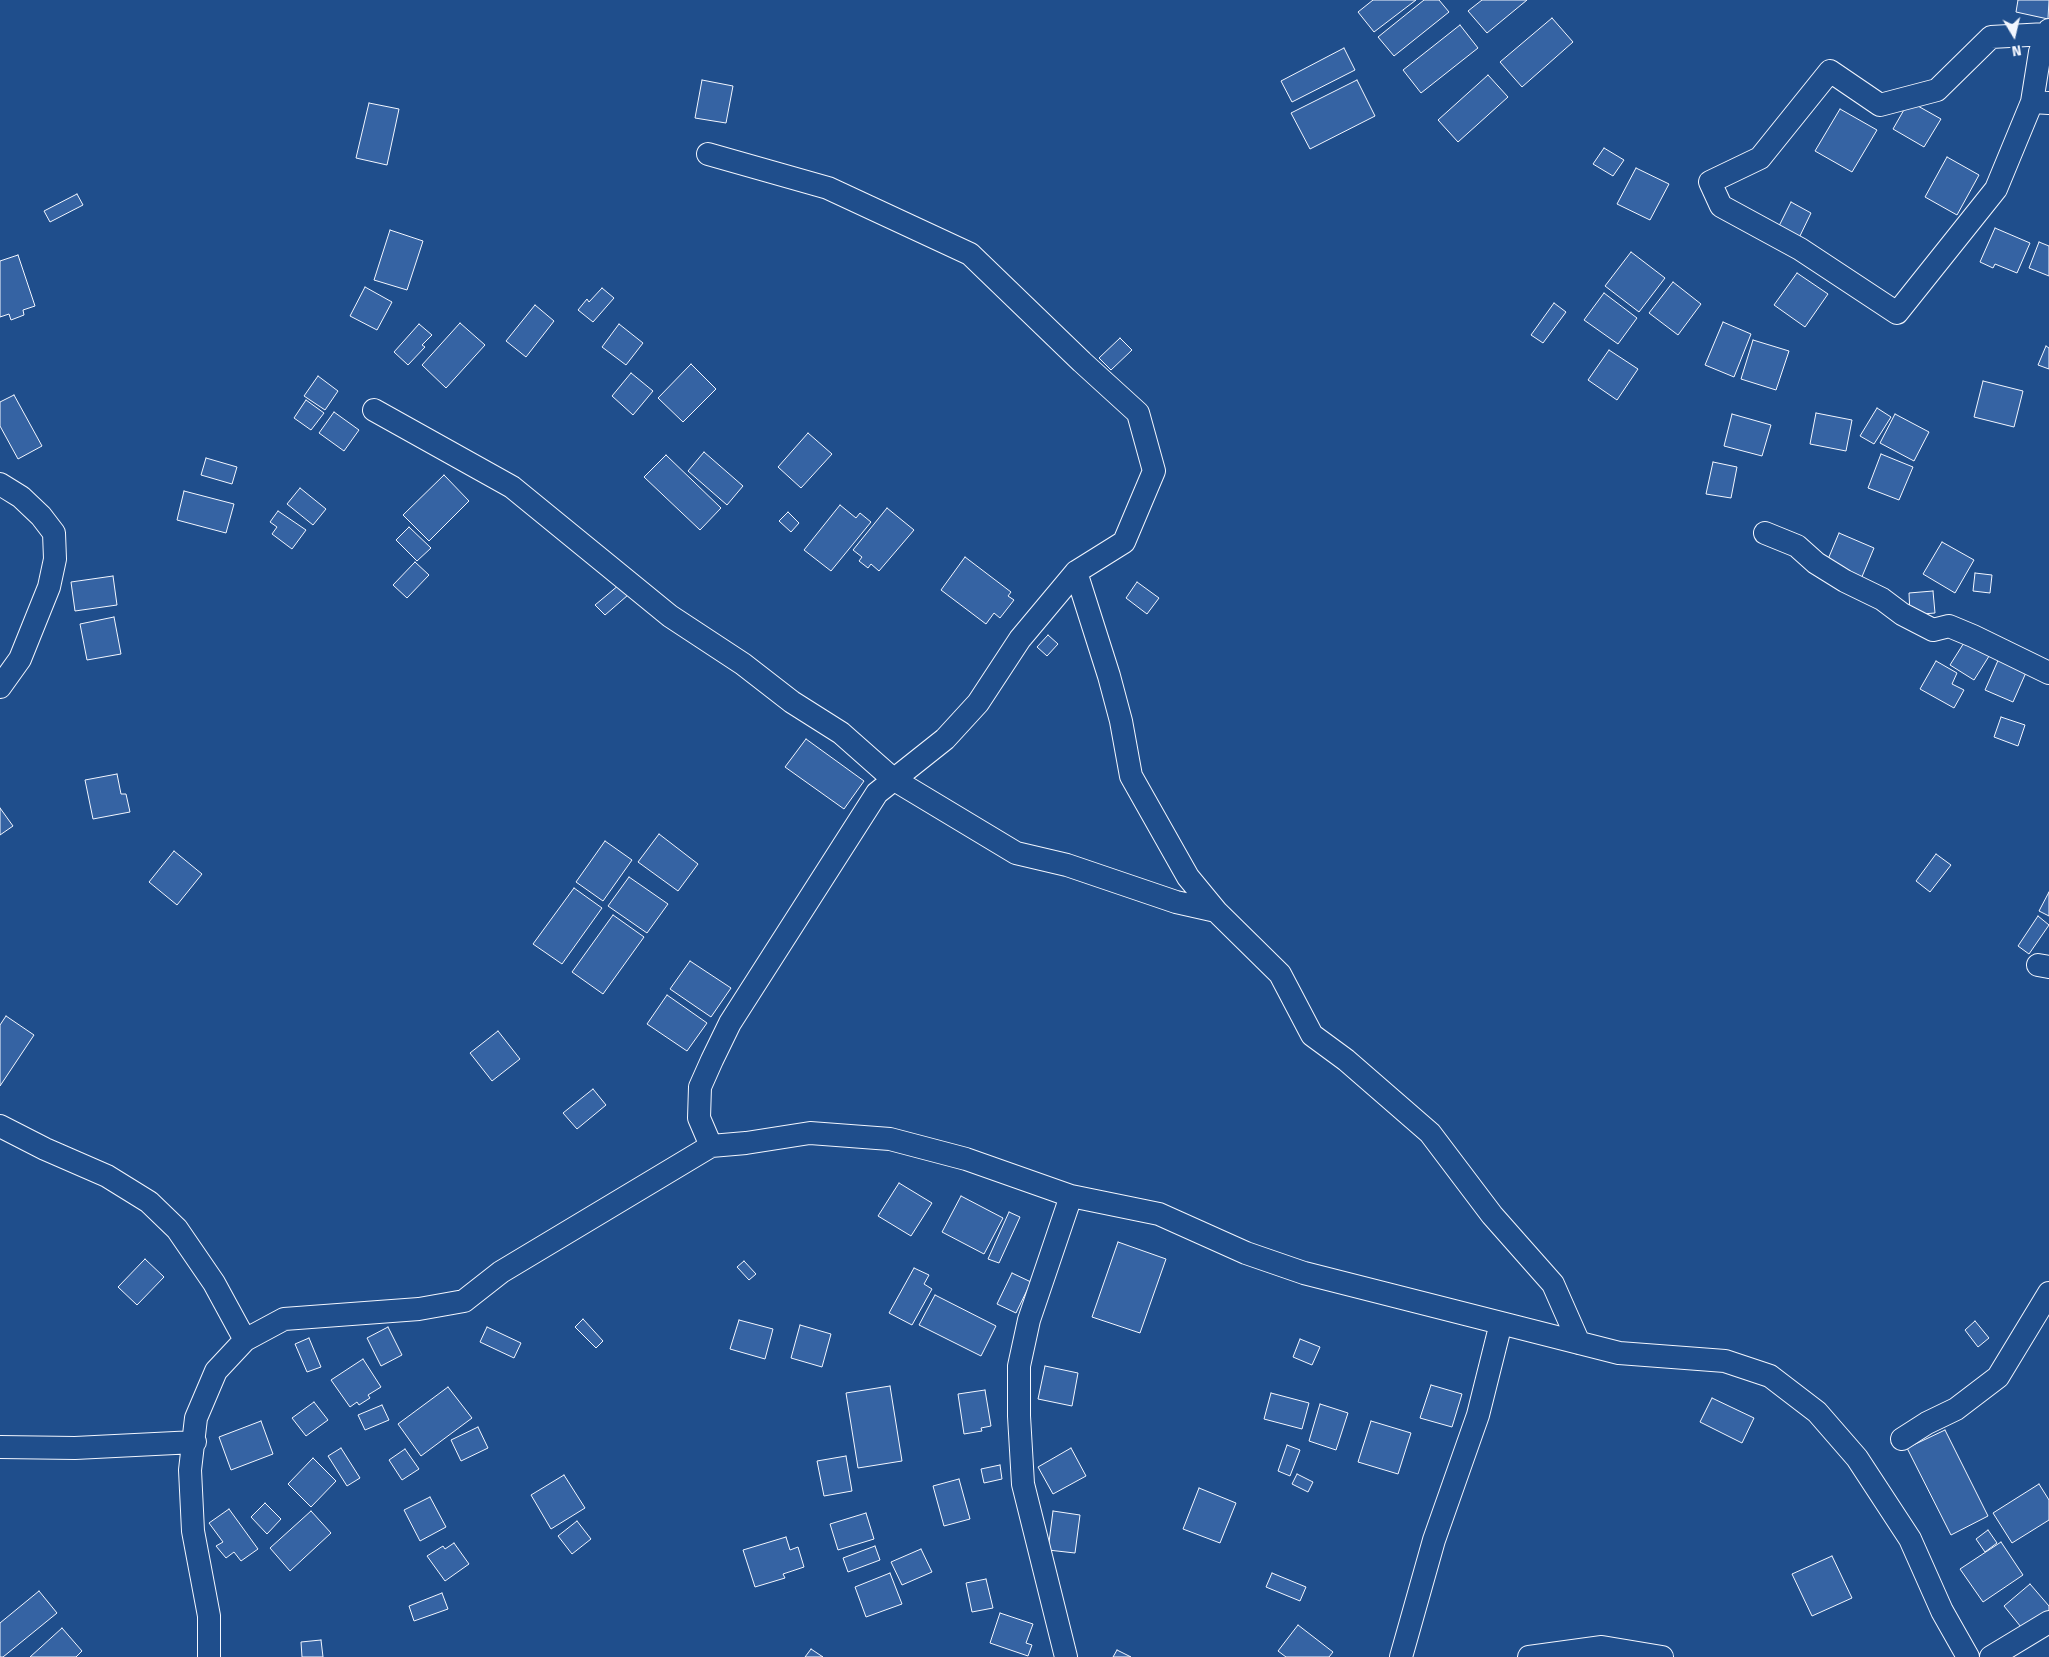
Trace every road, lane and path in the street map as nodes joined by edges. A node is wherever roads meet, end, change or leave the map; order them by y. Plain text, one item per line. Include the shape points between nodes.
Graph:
1 (2048, 32) edge
2 (2040, 103) edge
3 (708, 154) dead end
4 (374, 410) dead end
5 (0, 484) edge
6 (1765, 534) dead end
7 (1076, 572) junction
8 (2049, 673) edge
9 (0, 687) edge
10 (893, 779) junction
11 (1216, 911) junction
12 (0, 1126) edge
13 (711, 1146) junction
14 (1071, 1196) junction
15 (2049, 1294) edge
16 (1501, 1323) junction
17 (245, 1340) junction
18 (1579, 1343) junction
19 (1902, 1439) dead end
20 (195, 1442) junction
21 (0, 1447) edge
22 (2049, 1622) edge
23 (209, 1657) edge
24 (1066, 1657) edge
25 (1401, 1657) edge
26 (1529, 1657) edge
27 (1662, 1657) edge
28 (1968, 1657) edge
29 (1991, 1657) edge

1 - 2 street via 2040,52
1 - 2 street via 1990,37 1937,90 1880,105 1830,71 1760,158 1710,182 1721,206 1800,249 1897,313 1996,190
3 - 7 street via 828,188 970,254 1138,413 1154,471 1124,542
4 - 10 street via 512,487 670,616 841,733
5 - 9 street via 21,497 54,533 55,559 20,659
6 - 8 street via 1797,546 1816,563 1845,581 1882,598 1902,614 1933,630 1949,626
7 - 10 street via 1020,639 978,703 945,739
7 - 11 street via 1121,721 1130,776 1188,877
10 - 11 street via 1016,853 1067,865 1176,902
10 - 13 street via 877,793 730,1023 700,1087 699,1118
11 - 18 street via 1280,974 1312,1035 1430,1133 1492,1214 1553,1284
12 - 17 street via 107,1176 149,1202 182,1237 214,1283
13 - 14 street via 810,1133 890,1139 966,1159
13 - 17 street via 501,1272 464,1301 419,1309 284,1319
14 - 16 street via 1159,1214 1246,1253 1304,1273
14 - 24 street via 1029,1320 1019,1366 1023,1484
15 - 19 street via 1998,1376 1956,1409
16 - 18 street
16 - 25 street via 1478,1415 1434,1540
17 - 20 street via 216,1371 196,1418
18 - 28 street via 1619,1353 1725,1362 1770,1376 1817,1412 1857,1458 1910,1539 1942,1611
20 - 21 street via 76,1448
20 - 23 street via 190,1470 193,1531 209,1616
22 - 29 street
26 - 27 street via 1602,1647

